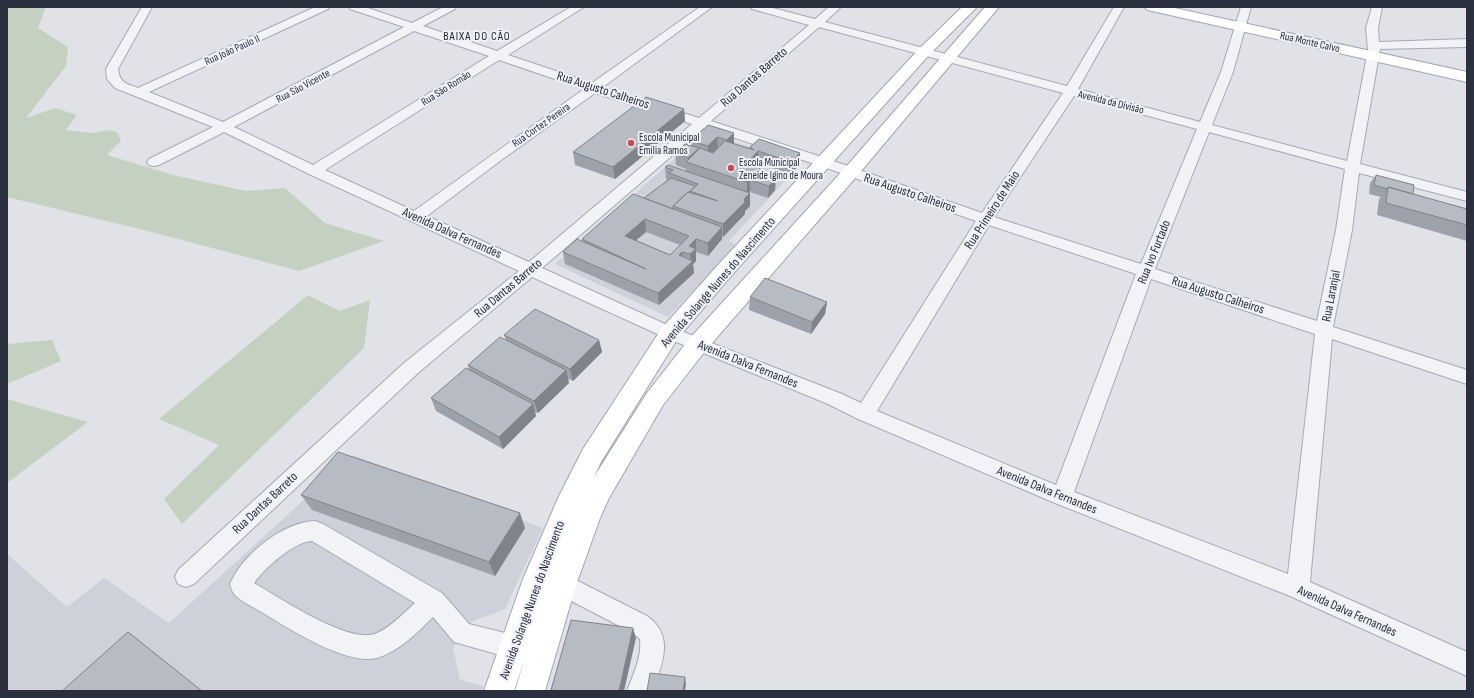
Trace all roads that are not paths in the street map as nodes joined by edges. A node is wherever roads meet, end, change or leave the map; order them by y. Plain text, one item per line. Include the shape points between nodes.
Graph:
1 (147, 7) edge
2 (324, 7) edge
3 (354, 7) edge
4 (451, 7) edge
5 (579, 7) edge
6 (707, 7) edge
7 (756, 7) edge
8 (836, 7) edge
9 (970, 7) edge
10 (992, 7) edge
11 (1119, 7) edge
12 (1152, 7) edge
13 (1178, 7) edge
14 (1376, 7) edge
15 (1242, 18) edge
16 (816, 24) junction
17 (414, 27) junction
18 (1467, 43) edge
19 (1373, 51) junction
20 (924, 52) junction
21 (499, 55) junction
22 (948, 58) junction
23 (1467, 71) edge
24 (1467, 77) edge
25 (594, 88) junction
26 (1071, 91) junction
27 (139, 92) junction
28 (701, 122) junction
29 (1204, 126) junction
30 (224, 127) junction
31 (154, 162) dead end
32 (823, 162) junction
33 (1353, 166) junction
34 (314, 171) junction
35 (851, 172) junction
36 (1467, 197) edge
37 (416, 217) junction
38 (985, 219) junction
39 (531, 269) junction
40 (1146, 271) junction
41 (1324, 330) junction
42 (670, 333) junction
43 (698, 344) junction
44 (1467, 377) edge
45 (865, 414) junction
46 (1062, 497) junction
47 (186, 577) dead end
48 (537, 579) junction
49 (562, 585) junction
50 (1298, 588) junction
51 (434, 601) junction
52 (514, 647) junction
53 (540, 658) junction
54 (1467, 664) edge
55 (499, 691) edge
56 (530, 691) edge
57 (640, 691) edge

1 - 27 street, Avenida Dalva Fernandes via 111,75 115,82
2 - 27 street, Rua João Paulo II
3 - 17 street, Rua Augusto Calheiros
4 - 17 street, Rua São Vicente
5 - 21 street, Rua São Romão
6 - 25 street, Rua Cortez Pereira
7 - 16 street, Avenida da Divisão
8 - 16 street, Rua Dantas Barreto
9 - 20 main road, Avenida Solange Nunes do Nascimento
10 - 22 main road, Avenida Solange Nunes do Nascimento
11 - 26 street, Rua Primeiro de Maio
12 - 15 main road, Rua Monte Calvo
13 - 15 main road, Rua Monte Calvo
14 - 19 street, Rua Laranjal via 1372,28
15 - 19 main road, Rua Monte Calvo
15 - 29 street, Rua Ivo Furtado via 1227,72
16 - 20 street, Avenida da Divisão
16 - 28 street, Rua Dantas Barreto
17 - 21 street, Rua Augusto Calheiros
17 - 30 street, Rua São Vicente
18 - 19 street
19 - 23 main road, Rua Monte Calvo
19 - 24 main road, Rua Monte Calvo
19 - 33 street, Rua Laranjal
20 - 22 street, Avenida da Divisão
20 - 32 main road, Avenida Solange Nunes do Nascimento
21 - 25 street, Rua Augusto Calheiros
21 - 34 street, Rua São Romão
22 - 26 street, Avenida da Divisão
22 - 35 main road, Avenida Solange Nunes do Nascimento
25 - 28 street, Rua Augusto Calheiros
25 - 37 street, Rua Cortez Pereira
26 - 29 street, Avenida da Divisão
26 - 38 street, Rua Primeiro de Maio
27 - 30 street, Avenida Dalva Fernandes
28 - 32 street, Rua Augusto Calheiros
28 - 39 street, Rua Dantas Barreto
29 - 33 street, Avenida da Divisão
29 - 40 street, Rua Ivo Furtado
30 - 31 street, Rua São Vicente
30 - 34 street, Avenida Dalva Fernandes
32 - 35 street, Rua Augusto Calheiros
32 - 42 main road, Avenida Solange Nunes do Nascimento
33 - 36 street, Avenida da Divisão
33 - 41 street, Rua Laranjal via 1344,230
34 - 37 street, Avenida Dalva Fernandes
35 - 38 street, Rua Augusto Calheiros
35 - 43 main road, Avenida Solange Nunes do Nascimento
37 - 39 street, Avenida Dalva Fernandes
38 - 40 street, Rua Augusto Calheiros
38 - 45 street, Rua Primeiro de Maio
39 - 42 street, Avenida Dalva Fernandes
39 - 47 street, Rua Dantas Barreto via 411,368
40 - 41 street, Rua Augusto Calheiros
40 - 46 street, Rua Ivo Furtado
41 - 44 street, Rua Augusto Calheiros
41 - 50 street, Rua Laranjal
42 - 43 street, Avenida Dalva Fernandes
42 - 48 main road, Avenida Solange Nunes do Nascimento via 592,456 568,504
43 - 45 street, Avenida Dalva Fernandes via 835,399
43 - 49 main road, Avenida Solange Nunes do Nascimento via 655,399 598,493
45 - 46 street, Avenida Dalva Fernandes
46 - 50 street, Avenida Dalva Fernandes
48 - 49 street
48 - 52 main road, Avenida Solange Nunes do Nascimento
49 - 53 main road, Avenida Solange Nunes do Nascimento
49 - 57 street via 648,631 652,640 652,654
50 - 54 street, Avenida Dalva Fernandes
51 - 51 street via 388,641 365,648 342,642 309,627 244,589 241,584 249,571 294,535 315,531
51 - 52 street via 462,634
52 - 53 street
52 - 55 main road, Avenida Solange Nunes do Nascimento
53 - 56 main road, Avenida Solange Nunes do Nascimento

